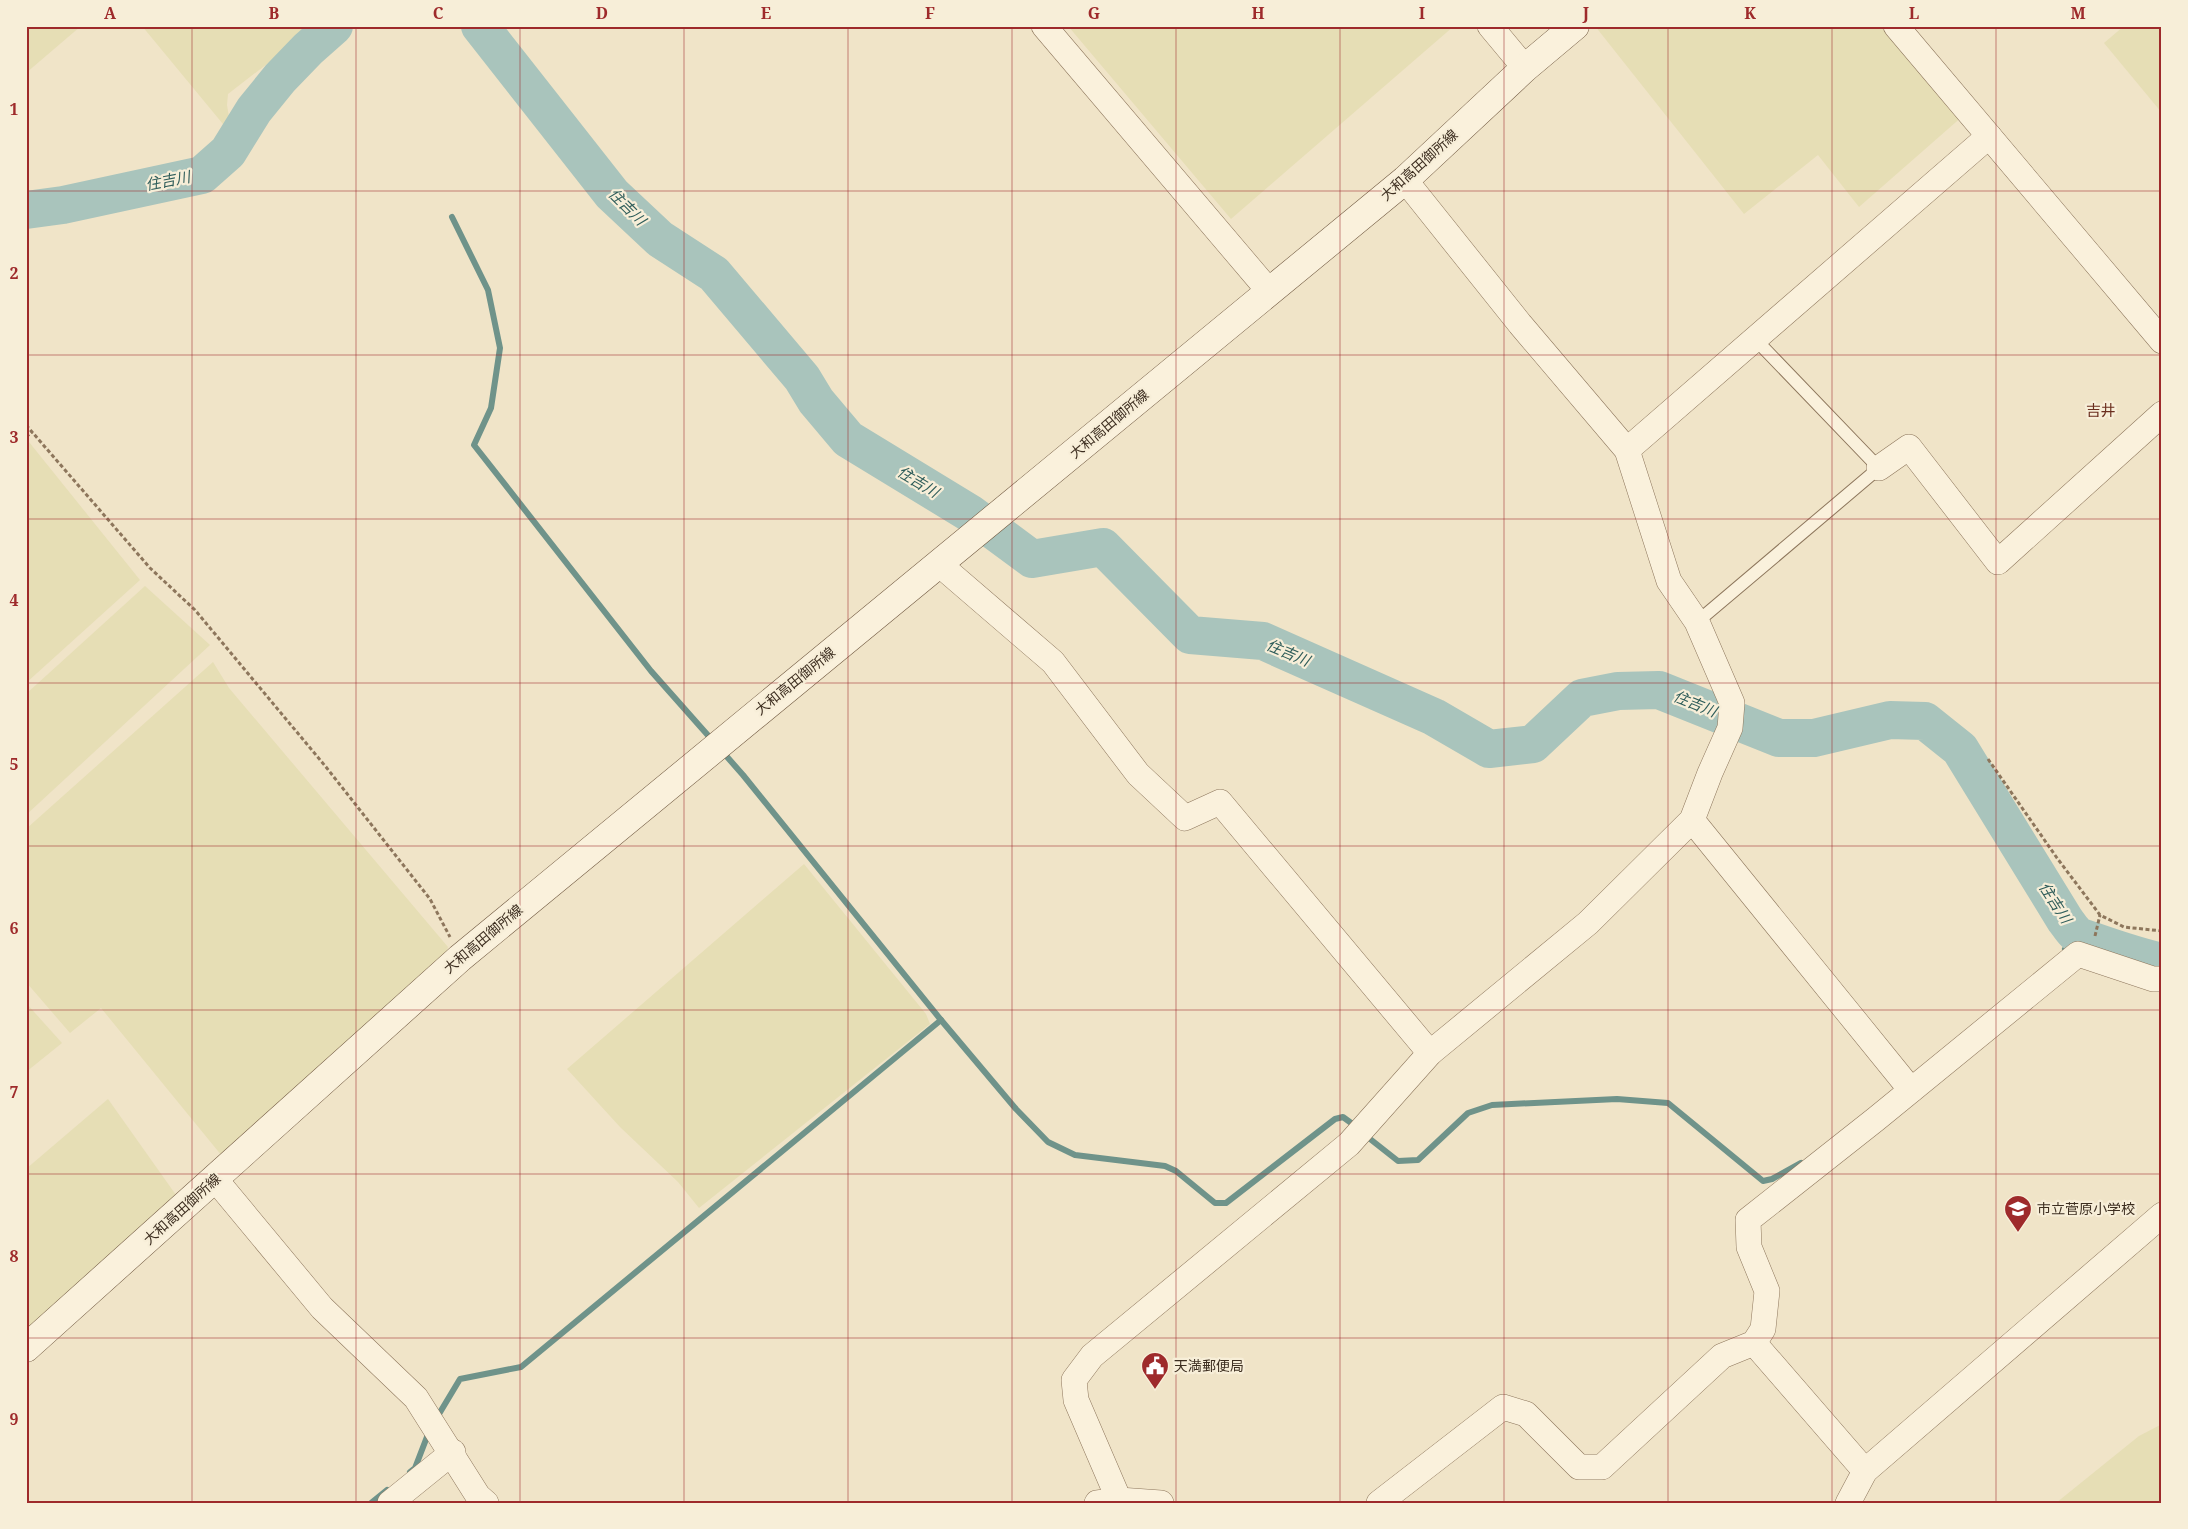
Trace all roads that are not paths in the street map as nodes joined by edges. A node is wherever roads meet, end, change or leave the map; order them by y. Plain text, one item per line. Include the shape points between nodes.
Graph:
1 (1044, 26) edge
2 (1490, 26) edge
3 (1575, 26) edge
4 (1896, 26) edge
5 (1525, 68) junction
6 (1988, 136) junction
7 (1405, 180) junction
8 (1269, 291) junction
9 (1755, 339) junction
10 (2162, 341) edge
11 (2162, 414) edge
12 (1627, 450) junction
13 (1879, 468) junction
14 (939, 564) junction
15 (1698, 622) junction
16 (1692, 820) junction
17 (2162, 979) edge
18 (1430, 1053) junction
19 (1911, 1090) junction
20 (215, 1179) junction
21 (2162, 1215) edge
22 (1754, 1343) junction
23 (26, 1348) edge
24 (452, 1452) junction
25 (1865, 1471) junction
26 (1108, 1501) edge
27 (390, 1503) edge
28 (486, 1503) edge
29 (1161, 1503) edge
30 (1379, 1503) edge
31 (1848, 1503) edge

1 - 8 street
2 - 5 street
3 - 5 main road, 大和高田御所線
4 - 6 street
5 - 7 main road, 大和高田御所線
6 - 9 street
6 - 10 street
7 - 8 main road, 大和高田御所線
7 - 12 street via 1520,324
8 - 14 main road, 大和高田御所線
9 - 12 street
9 - 13 lane
11 - 13 street via 1998,562 1909,447
12 - 15 street via 1669,581
13 - 15 lane
14 - 18 street via 1053,662 1138,774 1185,818 1220,802
14 - 20 main road, 大和高田御所線 via 460,958
15 - 16 street via 1732,703 1732,714 1730,728
16 - 18 street via 1588,923
16 - 19 street
17 - 19 street via 2153,979 2078,954
18 - 26 street via 1349,1144 1092,1356 1074,1380 1076,1400
19 - 22 street via 1748,1220 1749,1247 1767,1291 1763,1329
20 - 23 main road, 大和高田御所線
20 - 24 street via 322,1308 416,1398
21 - 25 street
22 - 25 street
22 - 30 street via 1722,1356 1602,1468 1578,1467 1526,1414 1504,1407
24 - 27 street
24 - 28 street via 478,1496
25 - 31 street
26 - 29 street

